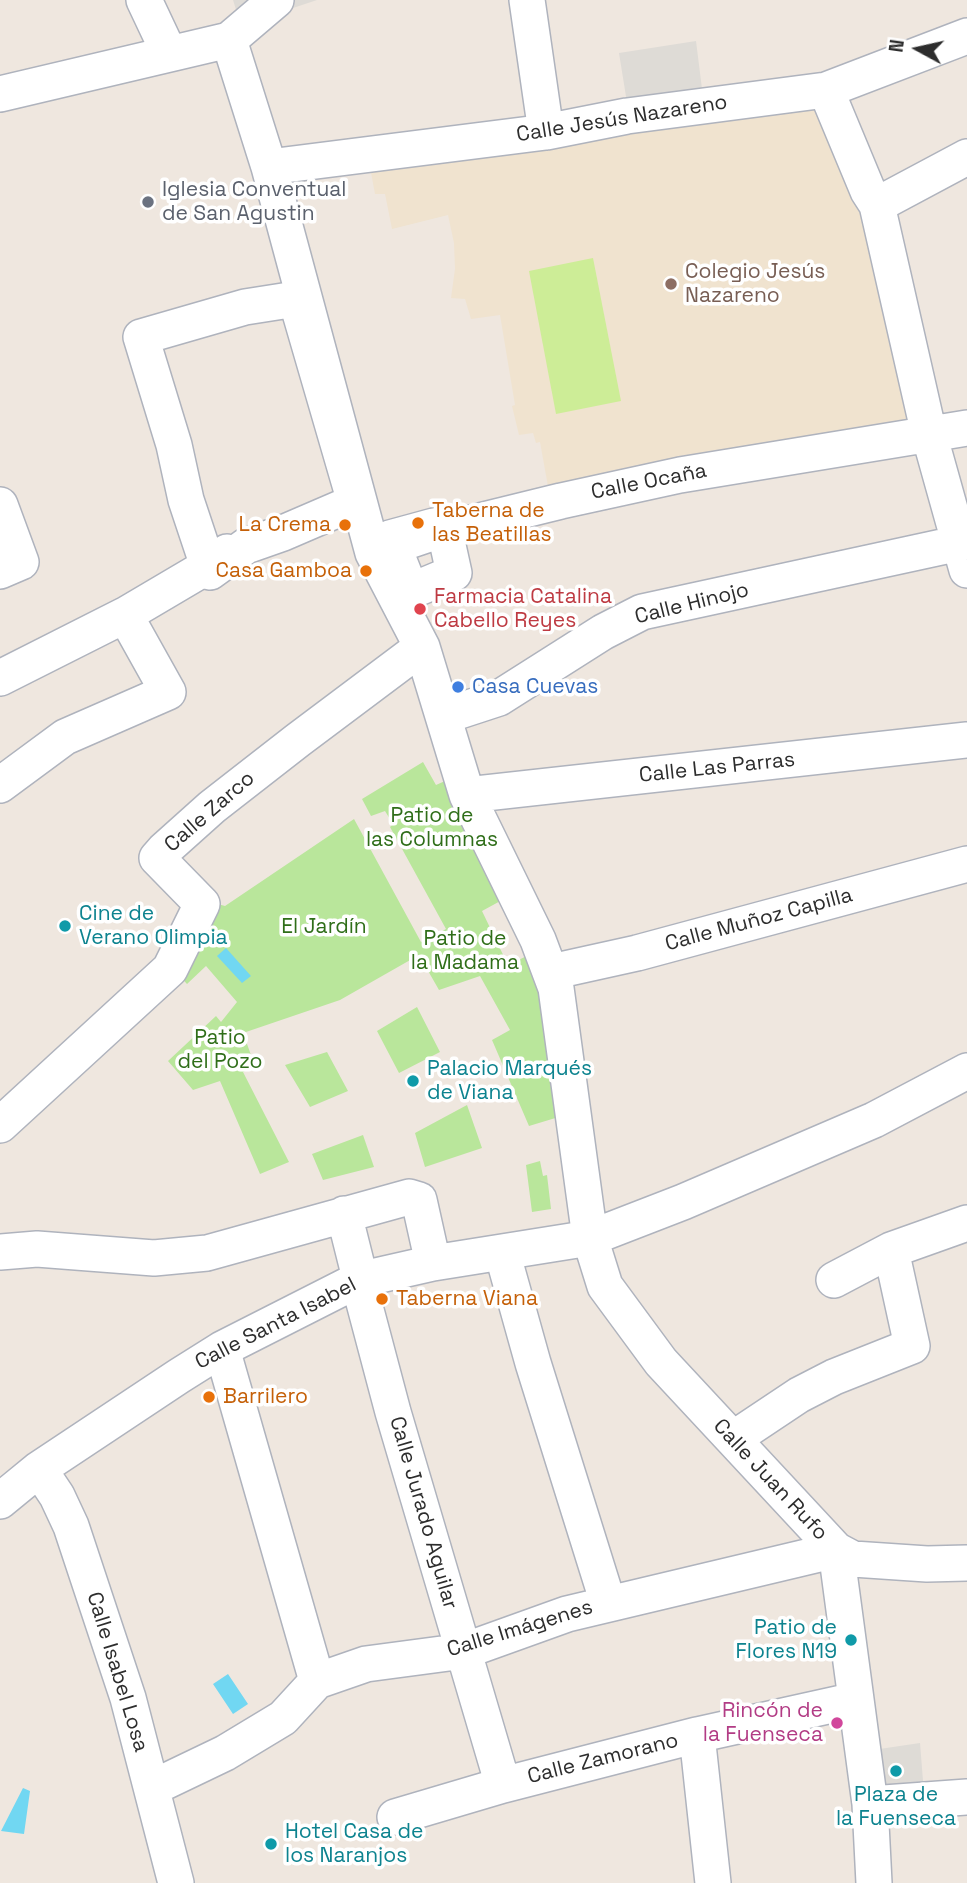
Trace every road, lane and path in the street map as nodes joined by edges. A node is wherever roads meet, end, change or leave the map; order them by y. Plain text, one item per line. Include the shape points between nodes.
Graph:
1 (144, 0) edge
2 (276, 0) edge
3 (527, 0) edge
4 (236, 34) junction
5 (967, 36) edge
6 (169, 53) junction
7 (826, 90) junction
8 (0, 94) edge
9 (546, 132) junction
10 (967, 157) edge
11 (269, 167) junction
12 (877, 205) junction
13 (302, 302) junction
14 (967, 428) edge
15 (929, 434) junction
16 (354, 493) junction
17 (0, 505) edge
18 (435, 533) junction
19 (382, 550) junction
20 (964, 556) edge
21 (215, 561) junction
22 (0, 571) edge
23 (125, 615) junction
24 (422, 647) junction
25 (0, 678) edge
26 (444, 716) junction
27 (967, 740) edge
28 (0, 785) edge
29 (467, 796) junction
30 (967, 864) edge
31 (551, 972) junction
32 (967, 1071) edge
33 (0, 1125) edge
34 (341, 1215) junction
35 (967, 1223) edge
36 (590, 1238) junction
37 (891, 1250) junction
38 (0, 1252) edge
39 (502, 1252) junction
40 (432, 1256) junction
41 (358, 1275) junction
42 (834, 1280) dead end
43 (222, 1349) junction
44 (733, 1439) junction
45 (39, 1469) junction
46 (0, 1501) edge
47 (836, 1550) junction
48 (967, 1563) edge
49 (608, 1603) junction
50 (464, 1651) junction
51 (317, 1681) junction
52 (855, 1700) junction
53 (697, 1735) junction
54 (503, 1784) junction
55 (152, 1788) junction
56 (964, 1797) edge
57 (870, 1804) junction
58 (395, 1816) dead end
59 (176, 1883) edge
60 (713, 1883) edge
61 (874, 1883) edge

1 - 6 street
2 - 4 street
3 - 9 street
4 - 6 street
4 - 11 street
5 - 7 street, Calle Jesús Nazareno
6 - 8 street
7 - 9 street, Calle Jesús Nazareno via 627,116
7 - 12 street
9 - 11 street, Calle Jesús Nazareno
10 - 12 street
11 - 13 street
12 - 15 street
13 - 16 street
13 - 21 street via 164,347
14 - 15 street, Calle Ocaña
15 - 18 street, Calle Ocaña via 680,475
15 - 20 street
16 - 19 street
16 - 21 street via 247,540
17 - 22 street via 21,562
18 - 19 street, Calle Ocaña
18 - 19 street via 447,541 454,573 411,592
19 - 24 street, Calle Juan Rufo
20 - 26 street, Calle Hinojo via 642,612 499,698
21 - 23 street
23 - 25 street
23 - 28 street via 168,692 65,737
24 - 26 street, Calle Juan Rufo
24 - 33 street, Calle Zarco via 164,849 158,858 202,904 170,969
26 - 29 street, Calle Juan Rufo
27 - 29 street, Calle Las Parras
29 - 31 street, Calle Juan Rufo
30 - 31 street, Calle Muñoz Capilla
31 - 36 street, Calle Juan Rufo
32 - 36 street, Calle Santa Isabel via 874,1120
34 - 38 street via 207,1253 155,1258 37,1249
34 - 40 street via 330,1210 406,1189 423,1195 436,1247
34 - 41 street, Calle Jurado Aguilar
35 - 37 street
36 - 39 street, Calle Santa Isabel
36 - 44 street, Calle Juan Rufo via 605,1286 620,1309 661,1362
37 - 42 street
37 - 44 street via 912,1346 799,1395
39 - 40 street, Calle Santa Isabel
39 - 49 street
40 - 41 street, Calle Santa Isabel
41 - 43 street, Calle Santa Isabel
41 - 50 street, Calle Jurado Aguilar
43 - 45 street, Calle Santa Isabel
43 - 51 street
44 - 47 street, Calle Juan Rufo
45 - 46 street, Calle Santa Isabel
45 - 55 street, Calle Isabel Losa via 71,1526 128,1698
47 - 48 street via 853,1559
47 - 49 street, Calle Imágenes
47 - 52 street, Calle Juan Rufo
49 - 50 street, Calle Imágenes
50 - 51 street, Calle Imágenes via 366,1664
50 - 54 street, Calle Jurado Aguilar
51 - 55 street, Calle Imágenes via 283,1718 225,1753
52 - 53 street, Calle Zamorano
52 - 57 street, Calle Juan Rufo
53 - 54 street, Calle Zamorano
53 - 60 street
54 - 58 street, Calle Zamorano
55 - 59 street, Calle Isabel Losa
56 - 57 street
57 - 61 street, Calle Juan Rufo

